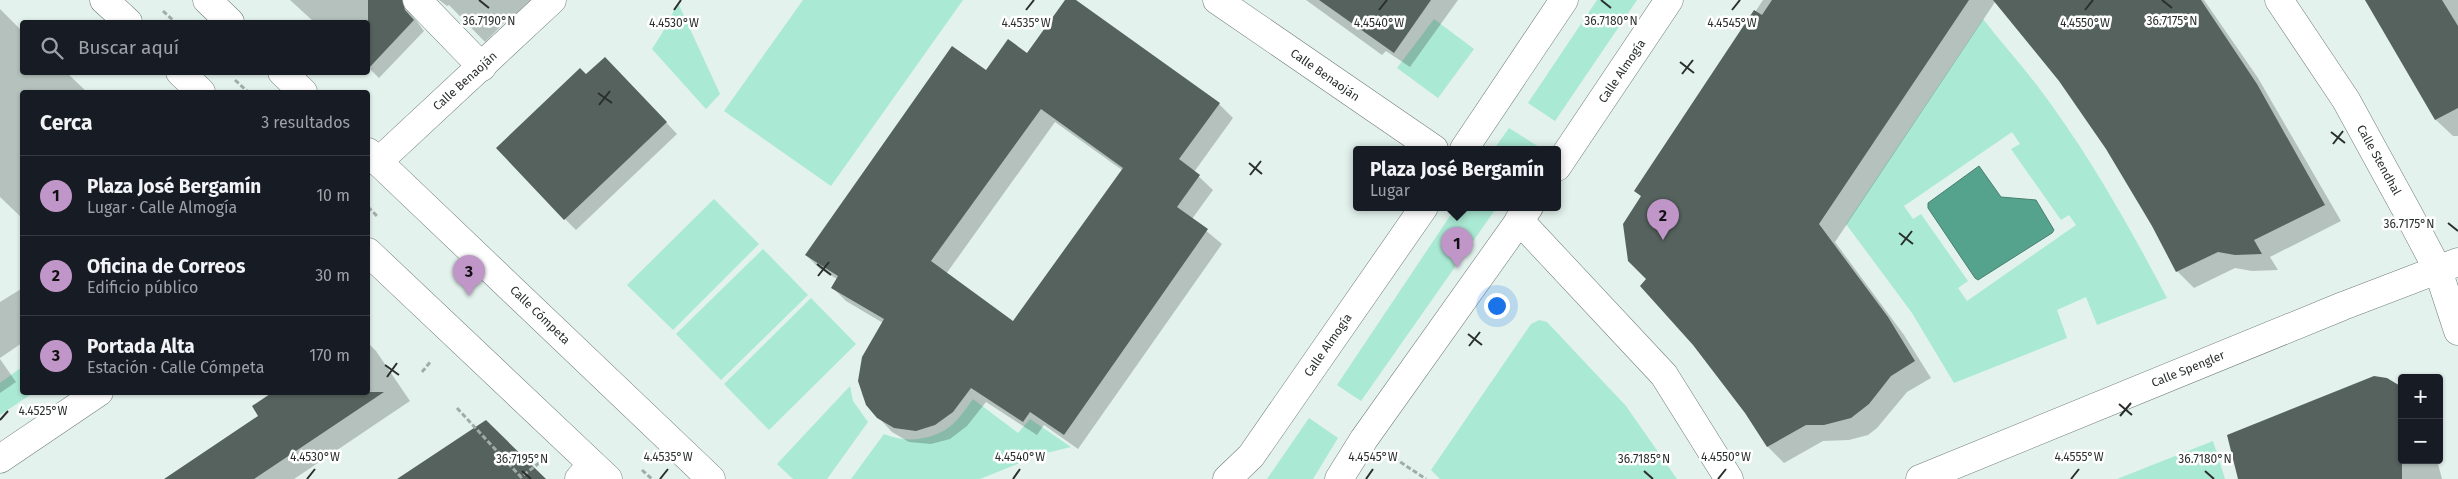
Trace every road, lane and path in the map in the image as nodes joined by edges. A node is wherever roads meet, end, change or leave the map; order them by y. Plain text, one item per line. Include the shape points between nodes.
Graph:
1 (104, 0) edge
2 (207, 0) edge
3 (417, 0) edge
4 (552, 0) edge
5 (1216, 0) edge
6 (1564, 0) edge
7 (1669, 0) edge
8 (2279, 0) edge
9 (126, 20) edge
10 (228, 20) edge
11 (482, 67) junction
12 (183, 75) edge
13 (285, 75) edge
14 (234, 79) dead end
15 (198, 90) edge
16 (246, 90) edge
17 (301, 90) edge
18 (1430, 146) edge
19 (1466, 146) edge
20 (373, 157) edge
21 (1561, 161) edge
22 (1421, 211) edge
23 (1524, 213) edge
24 (370, 254) edge
25 (2448, 266) edge
26 (2458, 331) edge
27 (95, 395) edge
28 (457, 408) dead end
29 (0, 459) edge
30 (593, 474) edge
31 (521, 477) dead end
32 (711, 479) edge
33 (1227, 479) edge
34 (1339, 479) edge
35 (1729, 479) edge
36 (1920, 479) edge

1 - 9 street
2 - 10 street
3 - 11 street
4 - 11 street, Calle Benaoján
5 - 18 street, Calle Benaoján
6 - 19 street
7 - 21 street, Calle Almogía
8 - 25 street, Calle Stendhal via 2346,100
11 - 20 street, Calle Benaoján
12 - 15 street
13 - 17 street
14 - 16 path
20 - 32 street, Calle Cómpeta
22 - 33 street, Calle Almogía via 1251,456
23 - 34 street
23 - 35 street via 1664,375
24 - 30 street
25 - 26 street, Calle Stendhal
25 - 36 street, Calle Spengler
27 - 29 street
28 - 31 path

